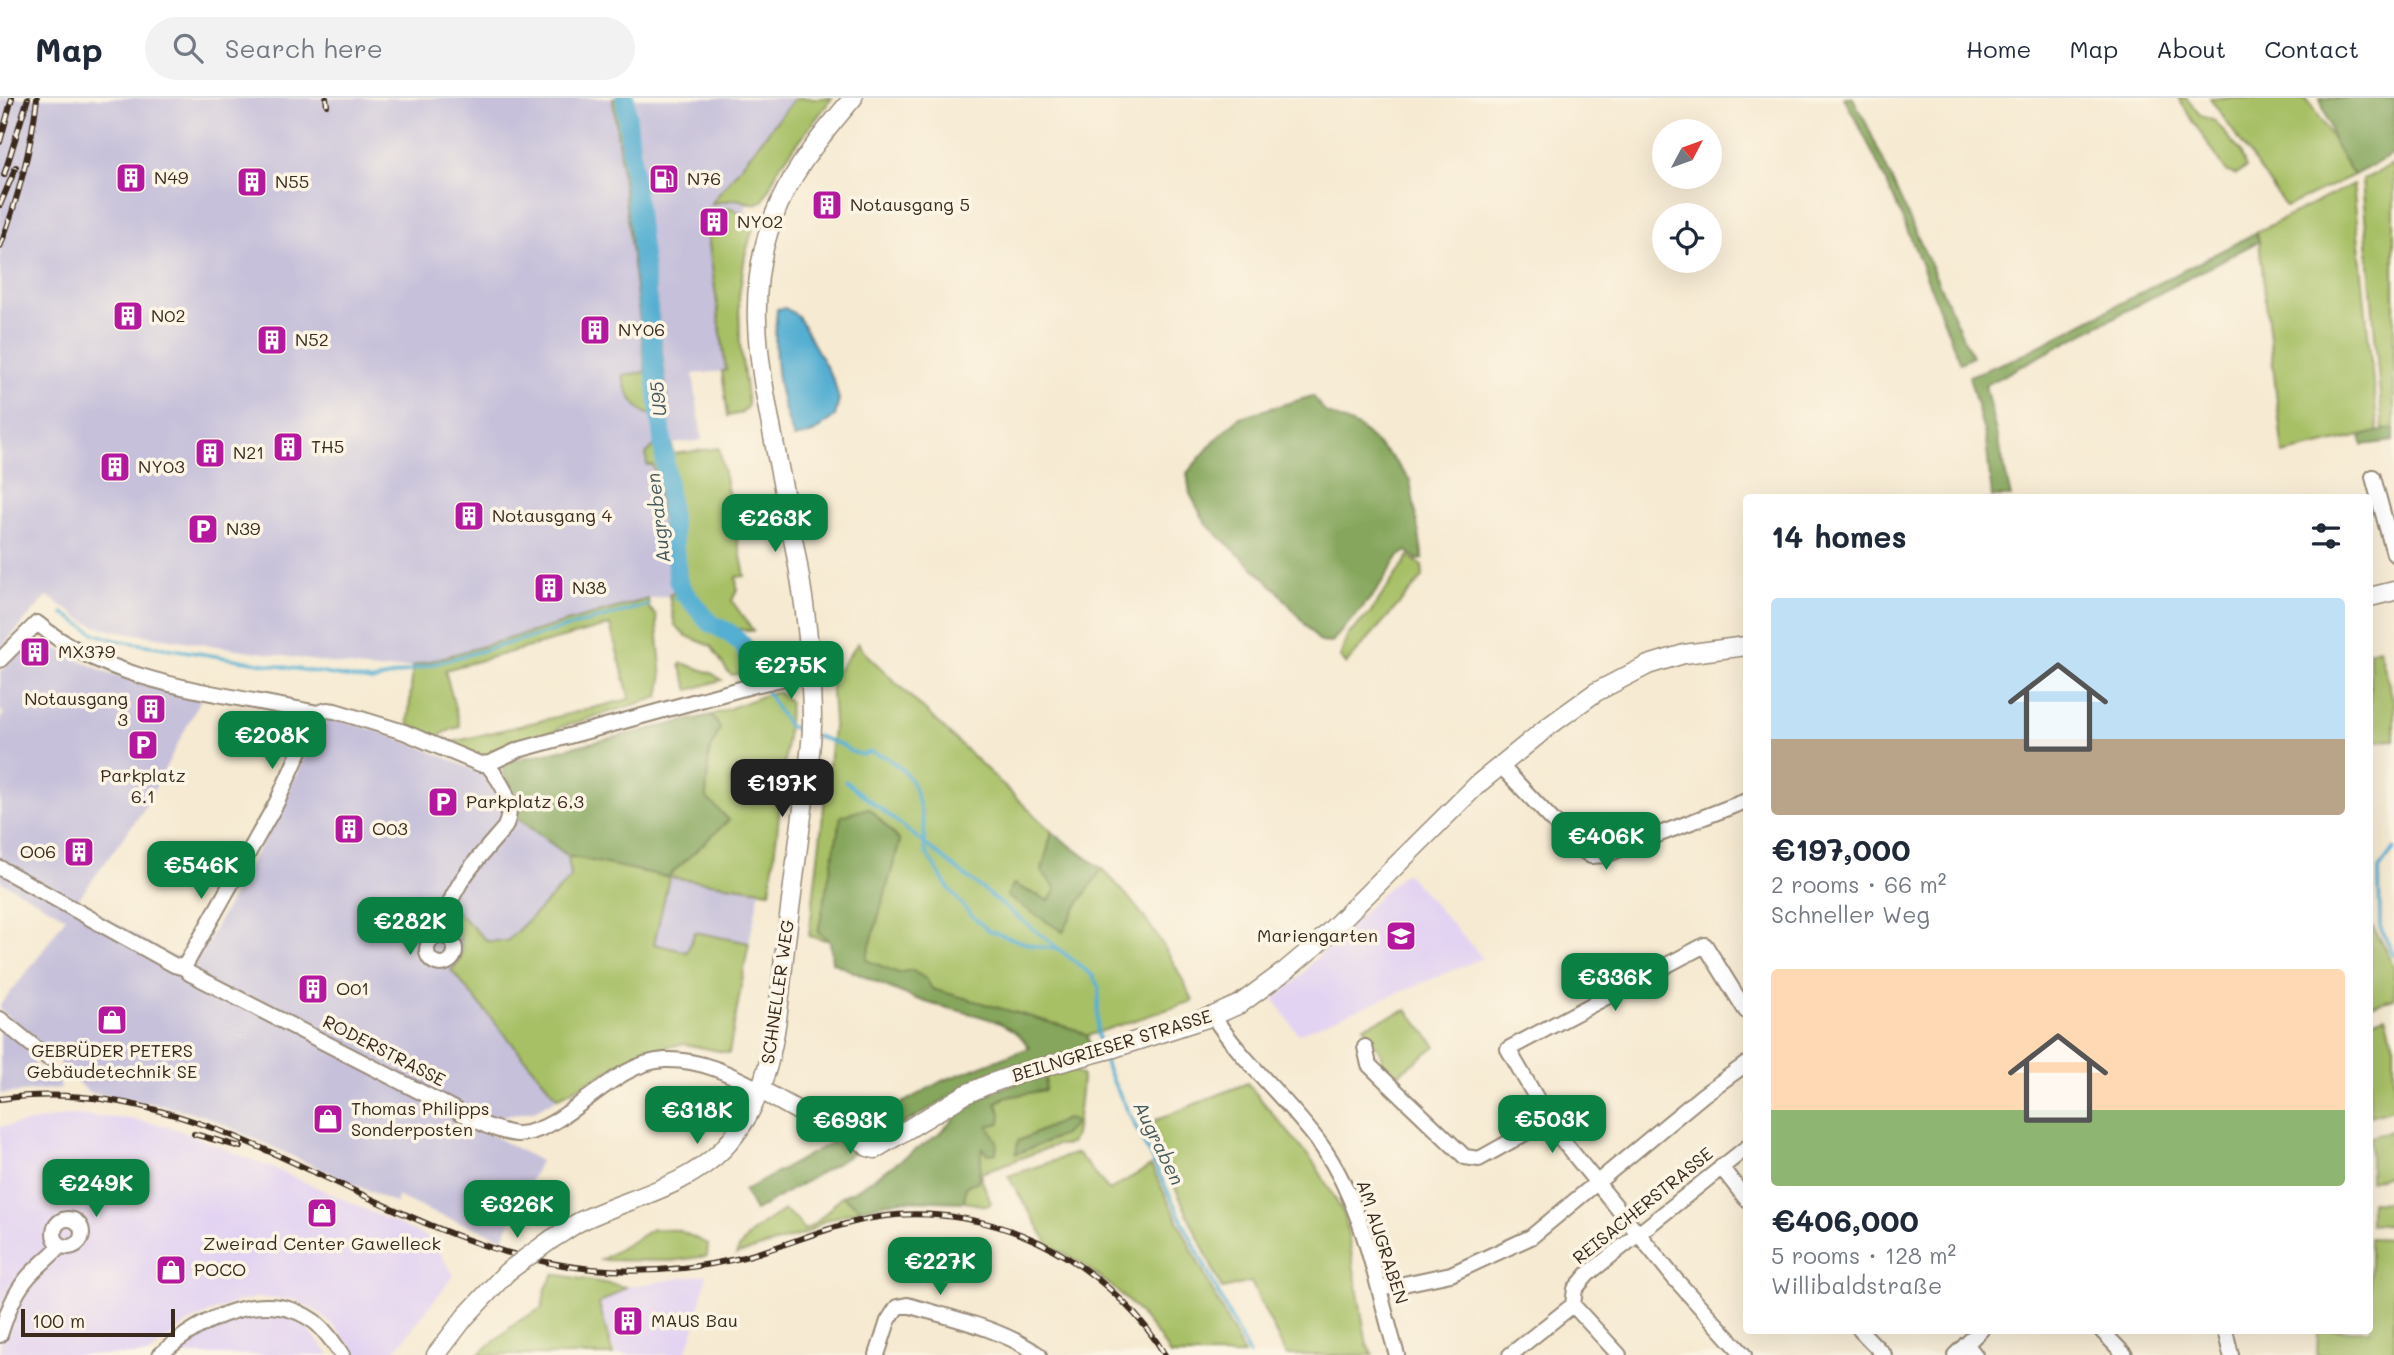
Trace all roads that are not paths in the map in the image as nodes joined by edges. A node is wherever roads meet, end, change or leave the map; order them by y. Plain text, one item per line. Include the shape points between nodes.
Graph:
1 (853, 98) edge
2 (2373, 477) dead end
3 (2394, 554) edge
4 (2394, 591) edge
5 (2373, 596) edge
6 (1743, 646) edge
7 (0, 660) edge
8 (809, 675) junction
9 (317, 713) junction
10 (486, 764) junction
11 (1500, 765) junction
12 (1743, 802) edge
13 (0, 868) edge
14 (441, 936) dead end
15 (186, 968) junction
16 (1743, 1006) edge
17 (1213, 1016) junction
18 (0, 1019) edge
19 (1365, 1047) dead end
20 (48, 1058) dead end
21 (1743, 1066) edge
22 (761, 1090) junction
23 (1549, 1120) junction
24 (1743, 1150) edge
25 (1721, 1167) junction
26 (1596, 1182) junction
27 (1743, 1195) edge
28 (1637, 1233) junction
29 (61, 1245) dead end
30 (1380, 1289) junction
31 (1573, 1305) junction
32 (1864, 1334) edge
33 (1979, 1334) edge
34 (2105, 1334) edge
35 (2226, 1334) edge
36 (0, 1335) edge
37 (1970, 1350) edge
38 (160, 1355) edge
39 (342, 1355) edge
40 (436, 1355) edge
41 (877, 1355) edge
42 (1039, 1355) edge
43 (1397, 1355) edge
44 (1510, 1355) edge
45 (1619, 1355) edge
46 (1744, 1355) edge
47 (1884, 1355) edge
48 (1955, 1355) edge
49 (2125, 1355) edge
50 (2231, 1355) edge

1 - 8 main road, SCHNELLER WEG via 788,186 760,263 757,293 760,363 801,587
2 - 3 street
4 - 5 main road
6 - 11 main road, BEILNGRIESER STRASSE via 1684,654 1619,678
7 - 9 street via 37,623 93,660 138,675
8 - 10 street via 762,683 518,750
8 - 22 main road, SCHNELLER WEG via 810,744 773,1043
9 - 10 street via 327,710 387,726
9 - 15 street via 276,802
10 - 14 street via 504,789 509,817 454,890
11 - 12 street via 1591,856 1605,855
11 - 17 main road, BEILNGRIESER STRASSE via 1285,971 1240,1004
13 - 15 street, RODERSTRASSE
15 - 22 street, RODERSTRASSE via 269,1015 506,1132 519,1134 547,1125 617,1077 664,1060 711,1066
16 - 23 street via 1705,945 1508,1049
17 - 22 main road, BEILNGRIESER STRASSE via 1017,1074 966,1094 876,1149
17 - 30 street, AM AUGRABEN via 1334,1166 1357,1216
18 - 20 street
19 - 23 street via 1369,1065 1465,1157 1479,1159
21 - 26 street
22 - 40 main road, SCHNELLER WEG, bridge via 728,1143 713,1158 665,1188 578,1223 552,1239 507,1272
23 - 26 street
24 - 25 street, REISACHERSTRASSE
25 - 27 street
25 - 28 street, REISACHERSTRASSE
26 - 28 street
26 - 30 street via 1531,1237 1491,1257 1451,1274
28 - 31 street, REISACHERSTRASSE via 1588,1273 1576,1289
28 - 46 street
29 - 36 street via 18,1290
30 - 43 street, AM AUGRABEN
31 - 44 street, REISACHERSTRASSE
31 - 45 street
32 - 47 street
33 - 37 street
34 - 49 street
35 - 50 street
37 - 48 street
38 - 39 street via 211,1320 266,1305 289,1308 315,1323
41 - 42 street via 888,1321 897,1307 907,1305 983,1328

